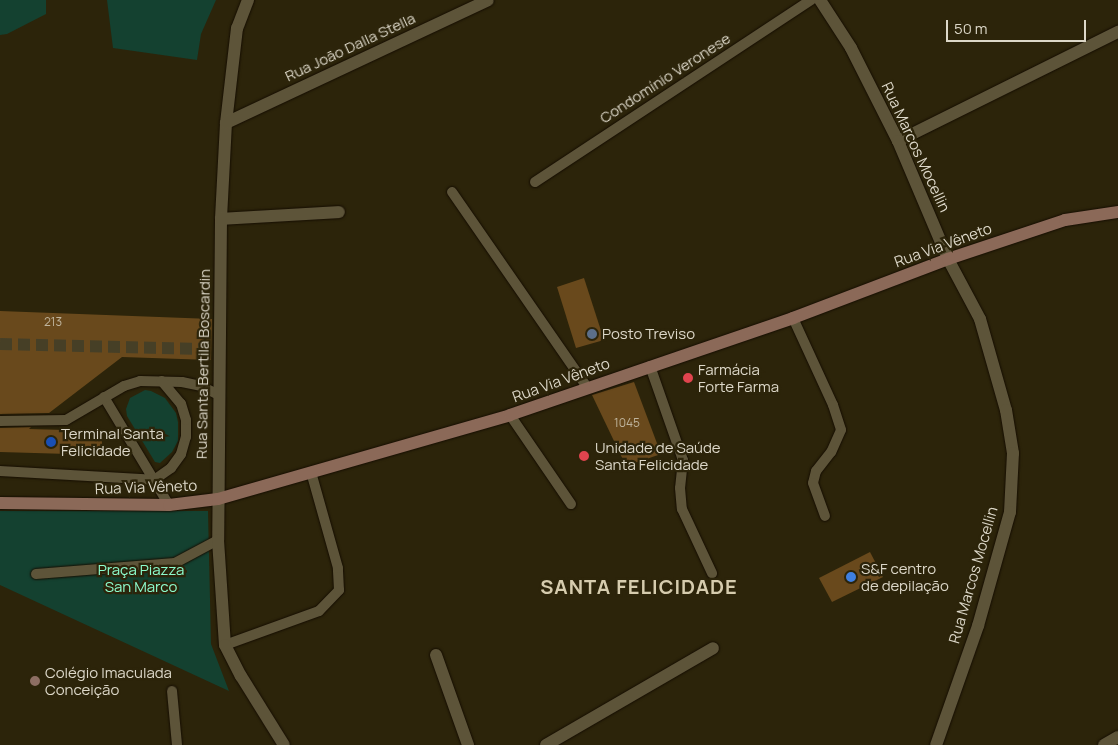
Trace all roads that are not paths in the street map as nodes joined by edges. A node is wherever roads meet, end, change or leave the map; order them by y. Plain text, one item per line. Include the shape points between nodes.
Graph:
1 (248, 0) edge
2 (488, 0) edge
3 (810, 0) edge
4 (820, 0) edge
5 (1118, 32) edge
6 (226, 124) junction
7 (898, 142) junction
8 (535, 182) dead end
9 (452, 192) dead end
10 (339, 212) dead end
11 (1118, 212) edge
12 (220, 219) junction
13 (948, 259) junction
14 (793, 318) junction
15 (650, 366) junction
16 (162, 381) junction
17 (587, 387) junction
18 (219, 395) junction
19 (104, 397) junction
20 (510, 415) junction
21 (0, 421) edge
22 (0, 471) edge
23 (311, 472) junction
24 (154, 480) junction
25 (218, 499) junction
26 (0, 504) edge
27 (572, 504) dead end
28 (169, 505) junction
29 (825, 516) dead end
30 (218, 540) junction
31 (712, 573) dead end
32 (36, 574) dead end
33 (225, 645) junction
34 (713, 648) dead end
35 (436, 655) dead end
36 (172, 691) dead end
37 (1118, 737) edge
38 (177, 745) edge
39 (284, 745) edge
40 (468, 745) edge
41 (546, 745) edge
42 (936, 745) edge
43 (1104, 745) edge

1 - 6 street, Rua Santa Bertila Boscardin via 238,28
2 - 6 street, Rua João Dalla Stella
3 - 8 lane, Condomínio Veronese
4 - 7 street, Rua Marcos Mocellin via 851,48
5 - 7 street
6 - 12 street, Rua Santa Bertila Boscardin
7 - 13 street, Rua Marcos Mocellin
9 - 17 lane
10 - 12 street
11 - 13 main road, Rua Via Vêneto via 1065,220
12 - 18 street, Rua Santa Bertila Boscardin
13 - 14 main road, Rua Via Vêneto
13 - 42 street, Rua Marcos Mocellin via 980,319 1006,410 1013,453 1010,512 978,626
14 - 15 main road, Rua Via Vêneto
14 - 29 lane via 841,430 831,452 816,471 813,483
15 - 17 main road, Rua Via Vêneto
15 - 31 lane via 683,460 682,509
16 - 18 lane via 201,386
16 - 19 lane via 131,383
16 - 24 lane via 180,404 186,420 186,437 181,454 171,468
17 - 20 main road, Rua Via Vêneto
18 - 25 street, Rua Santa Bertila Boscardin
19 - 21 lane via 66,420
19 - 24 lane
20 - 23 main road, Rua Via Vêneto
20 - 27 lane
22 - 24 lane
23 - 25 main road, Rua Via Vêneto
23 - 33 lane via 338,568 339,590 319,612
24 - 28 lane
25 - 28 main road, Rua Via Vêneto
25 - 30 street, Rua Santa Bertila Boscardin
26 - 28 main road, Rua Via Vêneto
30 - 32 lane via 175,563
30 - 33 street, Rua Santa Bertila Boscardin
33 - 39 street, Rua Santa Bertila Boscardin
34 - 41 street
35 - 40 street
36 - 38 lane
37 - 43 street

